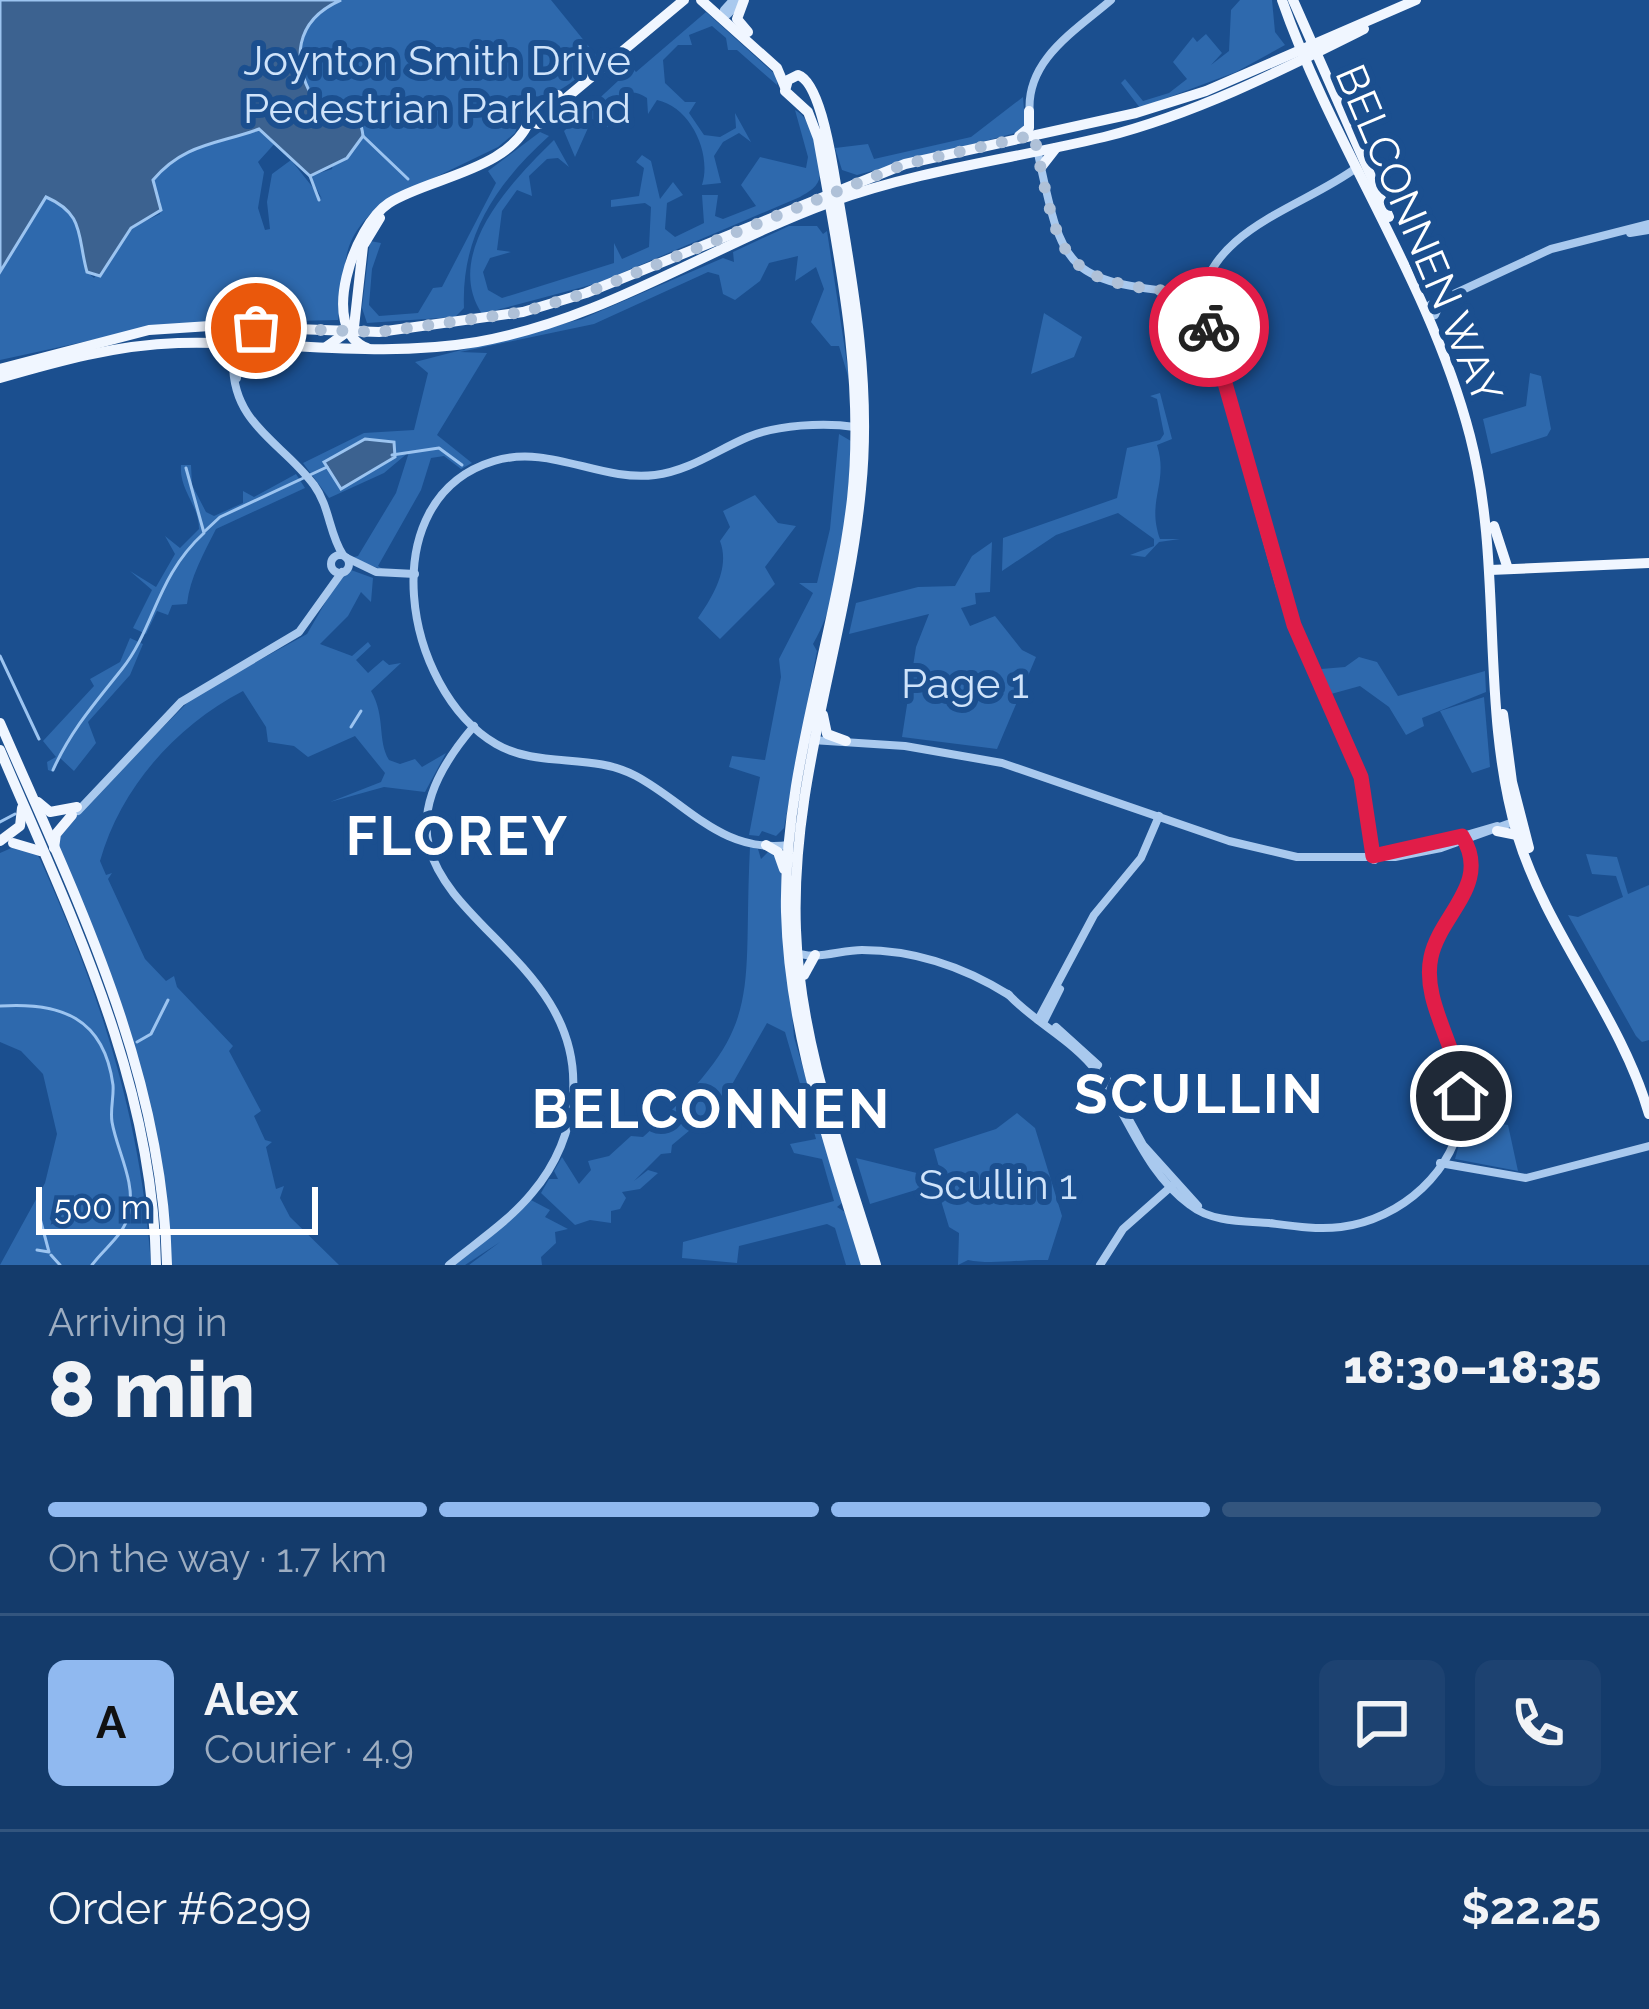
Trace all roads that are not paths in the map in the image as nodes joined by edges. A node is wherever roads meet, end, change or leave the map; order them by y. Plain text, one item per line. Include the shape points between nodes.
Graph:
1 (679, 0) edge
2 (1111, 0) edge
3 (1282, 0) edge
4 (1416, 0) edge
5 (1294, 3) edge
6 (722, 6) edge
7 (748, 32) junction
8 (1339, 37) junction
9 (1306, 49) junction
10 (1285, 67) junction
11 (1322, 72) junction
12 (801, 76) junction
13 (785, 88) junction
14 (1321, 88) junction
15 (813, 92) junction
16 (798, 103) junction
17 (1029, 111) junction
18 (538, 116) junction
19 (1143, 118) junction
20 (1048, 132) junction
21 (1034, 135) junction
22 (1016, 138) junction
23 (1058, 146) junction
24 (825, 150) junction
25 (1031, 152) junction
26 (1041, 169) junction
27 (1363, 170) junction
28 (825, 177) junction
29 (866, 178) junction
30 (878, 185) junction
31 (833, 196) junction
32 (795, 212) junction
33 (1649, 227) edge
34 (841, 241) junction
35 (725, 244) junction
36 (364, 247) junction
37 (348, 263) junction
38 (359, 276) junction
39 (848, 289) junction
40 (1204, 297) junction
41 (1431, 304) junction
42 (358, 305) junction
43 (242, 329) junction
44 (314, 331) junction
45 (379, 332) junction
46 (349, 333) junction
47 (127, 340) junction
48 (200, 343) junction
49 (237, 345) junction
50 (272, 347) junction
51 (314, 350) junction
52 (400, 350) junction
53 (236, 365) junction
54 (0, 373) edge
55 (855, 390) junction
56 (865, 414) junction
57 (835, 428) junction
58 (856, 428) junction
59 (860, 447) junction
60 (1480, 462) junction
61 (334, 537) junction
62 (345, 557) junction
63 (1649, 563) edge
64 (338, 568) junction
65 (1496, 568) junction
66 (415, 576) junction
67 (831, 631) junction
68 (822, 700) junction
69 (1499, 709) junction
70 (0, 723) edge
71 (476, 729) junction
72 (1501, 737) junction
73 (810, 739) junction
74 (840, 743) junction
75 (0, 750) edge
76 (12, 765) junction
77 (20, 782) junction
78 (805, 786) junction
79 (793, 804) junction
80 (79, 808) junction
81 (1157, 815) junction
82 (800, 818) junction
83 (1512, 824) junction
84 (39, 828) junction
85 (1463, 839) junction
86 (766, 842) junction
87 (3, 843) edge
88 (789, 844) junction
89 (54, 849) junction
90 (1375, 857) junction
91 (796, 859) junction
92 (53, 874) junction
93 (790, 906) junction
94 (788, 942) junction
95 (812, 953) junction
96 (790, 974) junction
97 (1041, 1019) junction
98 (1620, 1034) junction
99 (123, 1035) junction
100 (1649, 1090) edge
101 (1461, 1096) junction
102 (1649, 1114) edge
103 (1649, 1147) edge
104 (1442, 1165) junction
105 (1175, 1186) junction
106 (853, 1205) junction
107 (156, 1265) edge
108 (167, 1265) edge
109 (449, 1265) edge
110 (866, 1265) edge
111 (876, 1265) edge
112 (1100, 1265) edge

1 - 18 main road
2 - 17 street via 1039,67
3 - 9 main road, BELCONNEN WAY
4 - 8 main road
5 - 8 main road via 1311,34
5 - 9 main road, BELCONNEN WAY
6 - 7 main road
6 - 7 main road
6 - 13 main road
7 - 12 main road
8 - 9 main road
8 - 11 main road
9 - 10 main road
9 - 11 main road, BELCONNEN WAY
9 - 14 main road, BELCONNEN WAY
9 - 19 main road
10 - 14 main road via 1305,69
10 - 19 main road
11 - 27 main road, BELCONNEN WAY
12 - 13 main road
12 - 15 main road
13 - 16 main road
14 - 27 main road, BELCONNEN WAY
15 - 16 main road
15 - 24 main road
16 - 24 main road
17 - 20 main road
17 - 21 street
17 - 22 main road via 1029,128
18 - 36 main road via 484,167 392,208
18 - 37 main road via 490,158 383,208 365,225
19 - 20 main road
19 - 23 main road
20 - 21 main road
21 - 22 main road
21 - 25 street
22 - 29 main road
23 - 25 main road
23 - 26 main road
24 - 28 main road
24 - 29 main road via 844,176
24 - 31 main road
25 - 26 main road
25 - 30 main road
26 - 40 street via 1054,228 1081,268 1119,286
27 - 40 street via 1239,239 1209,274
27 - 41 main road, BELCONNEN WAY
28 - 31 main road
28 - 32 main road
29 - 31 main road
30 - 31 main road
30 - 34 main road via 850,201
31 - 32 main road
31 - 34 main road
32 - 34 main road via 823,217
32 - 35 main road
33 - 41 street via 1551,249
34 - 39 main road
35 - 45 main road via 542,307
35 - 52 main road via 577,316 476,342
36 - 37 main road
36 - 38 main road
37 - 38 main road
37 - 44 main road via 341,321
37 - 46 main road
38 - 42 main road
39 - 55 main road
39 - 56 main road
40 - 90 street via 1205,333 1284,594 1361,777
41 - 60 main road, BELCONNEN WAY
42 - 45 main road via 363,323
42 - 46 main road
43 - 44 main road
43 - 47 main road via 209,326
43 - 49 street
44 - 46 main road
45 - 46 main road
46 - 51 main road
46 - 52 main road via 359,345
47 - 48 main road
47 - 54 main road
48 - 49 main road
48 - 53 main road via 225,350
49 - 50 main road
49 - 53 street
50 - 51 main road
50 - 53 main road
51 - 52 main road
53 - 61 street via 237,392 256,430 311,481
55 - 57 main road via 852,416
55 - 58 main road
56 - 58 street
56 - 59 main road
57 - 58 street
57 - 59 main road
57 - 66 street via 764,431 652,476 534,456 488,463 433,505 418,539
58 - 59 main road
59 - 67 main road
60 - 65 main road, BELCONNEN WAY
60 - 65 main road, BELCONNEN WAY
61 - 62 street
61 - 64 street
62 - 64 street
62 - 64 street
62 - 66 street via 376,572
63 - 65 main road
64 - 66 street
64 - 80 street via 314,614 279,646 181,702
65 - 69 main road, BELCONNEN WAY
66 - 71 street via 420,636 435,676
67 - 68 main road
67 - 73 main road
68 - 73 main road
68 - 74 main road via 824,729
69 - 72 main road, BELCONNEN WAY
69 - 72 main road via 1511,723
70 - 76 main road
71 - 86 street via 527,757 626,771 698,824
71 - 109 street via 433,790 427,834 454,899 536,978 566,1034 572,1108 548,1172
72 - 83 main road, BELCONNEN WAY
73 - 74 street
73 - 78 main road
73 - 79 main road
74 - 78 main road via 816,755
74 - 81 street via 980,758
75 - 76 main road
76 - 77 main road
77 - 80 main road via 46,811
77 - 84 main road
77 - 87 main road via 23,821
78 - 82 main road
79 - 86 main road via 786,829
79 - 88 main road
80 - 84 street
80 - 89 main road via 56,834
81 - 90 street via 1278,854
81 - 97 street
82 - 88 street
82 - 91 main road
83 - 85 street
83 - 98 main road, BELCONNEN WAY
84 - 87 main road
84 - 89 main road
84 - 92 main road
85 - 90 street
85 - 101 street via 1471,868 1465,897 1438,936 1429,968
86 - 88 street
86 - 93 main road via 782,857
87 - 92 main road via 36,847
88 - 91 street
88 - 93 main road
89 - 99 main road
91 - 93 main road
92 - 99 main road
93 - 94 main road
93 - 95 main road
94 - 95 street
94 - 96 main road
95 - 96 street
95 - 97 street via 922,957 971,973
95 - 106 main road via 802,996
96 - 106 main road via 805,1063
97 - 105 street via 1091,1066 1135,1142
98 - 100 main road, BELCONNEN WAY
98 - 102 main road, BELCONNEN WAY
99 - 107 main road via 149,1173
99 - 108 main road via 155,1144
101 - 104 street
101 - 104 street
103 - 104 street via 1526,1178
104 - 105 street via 1392,1210 1346,1226 1209,1214
105 - 112 street
106 - 110 main road
106 - 111 main road

